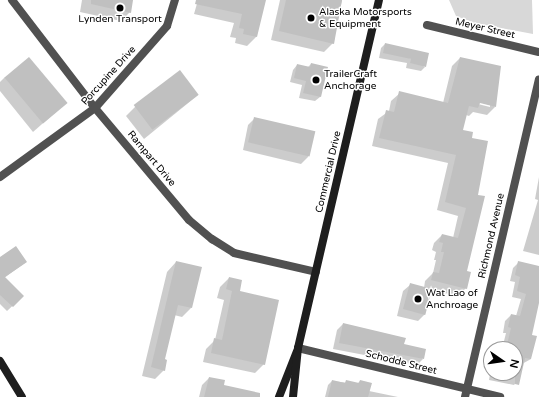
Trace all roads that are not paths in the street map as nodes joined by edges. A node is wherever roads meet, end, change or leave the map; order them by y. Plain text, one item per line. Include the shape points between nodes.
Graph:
1 (12, 0) edge
2 (175, 0) edge
3 (379, 0) edge
4 (427, 26) dead end
5 (539, 52) edge
6 (539, 79) edge
7 (95, 108) junction
8 (0, 177) edge
9 (316, 272) junction
10 (298, 348) junction
11 (0, 360) edge
12 (466, 393) edge
13 (22, 397) edge
14 (279, 397) edge
15 (293, 397) edge
16 (500, 397) edge

1 - 7 street, Rampart Drive
2 - 7 street, Porcupine Drive via 167,26
3 - 9 main road, Commercial Drive
4 - 5 street, Meyer Street
6 - 12 street, Richmond Avenue
7 - 8 street, Porcupine Drive
7 - 9 street, Rampart Drive via 189,220 212,239 234,253
9 - 10 main road, Commercial Drive
10 - 12 street, Schodde Street
10 - 14 main road, Commercial Drive
10 - 15 main road, Commercial Drive
11 - 13 main road
12 - 16 street, Schodde Street

